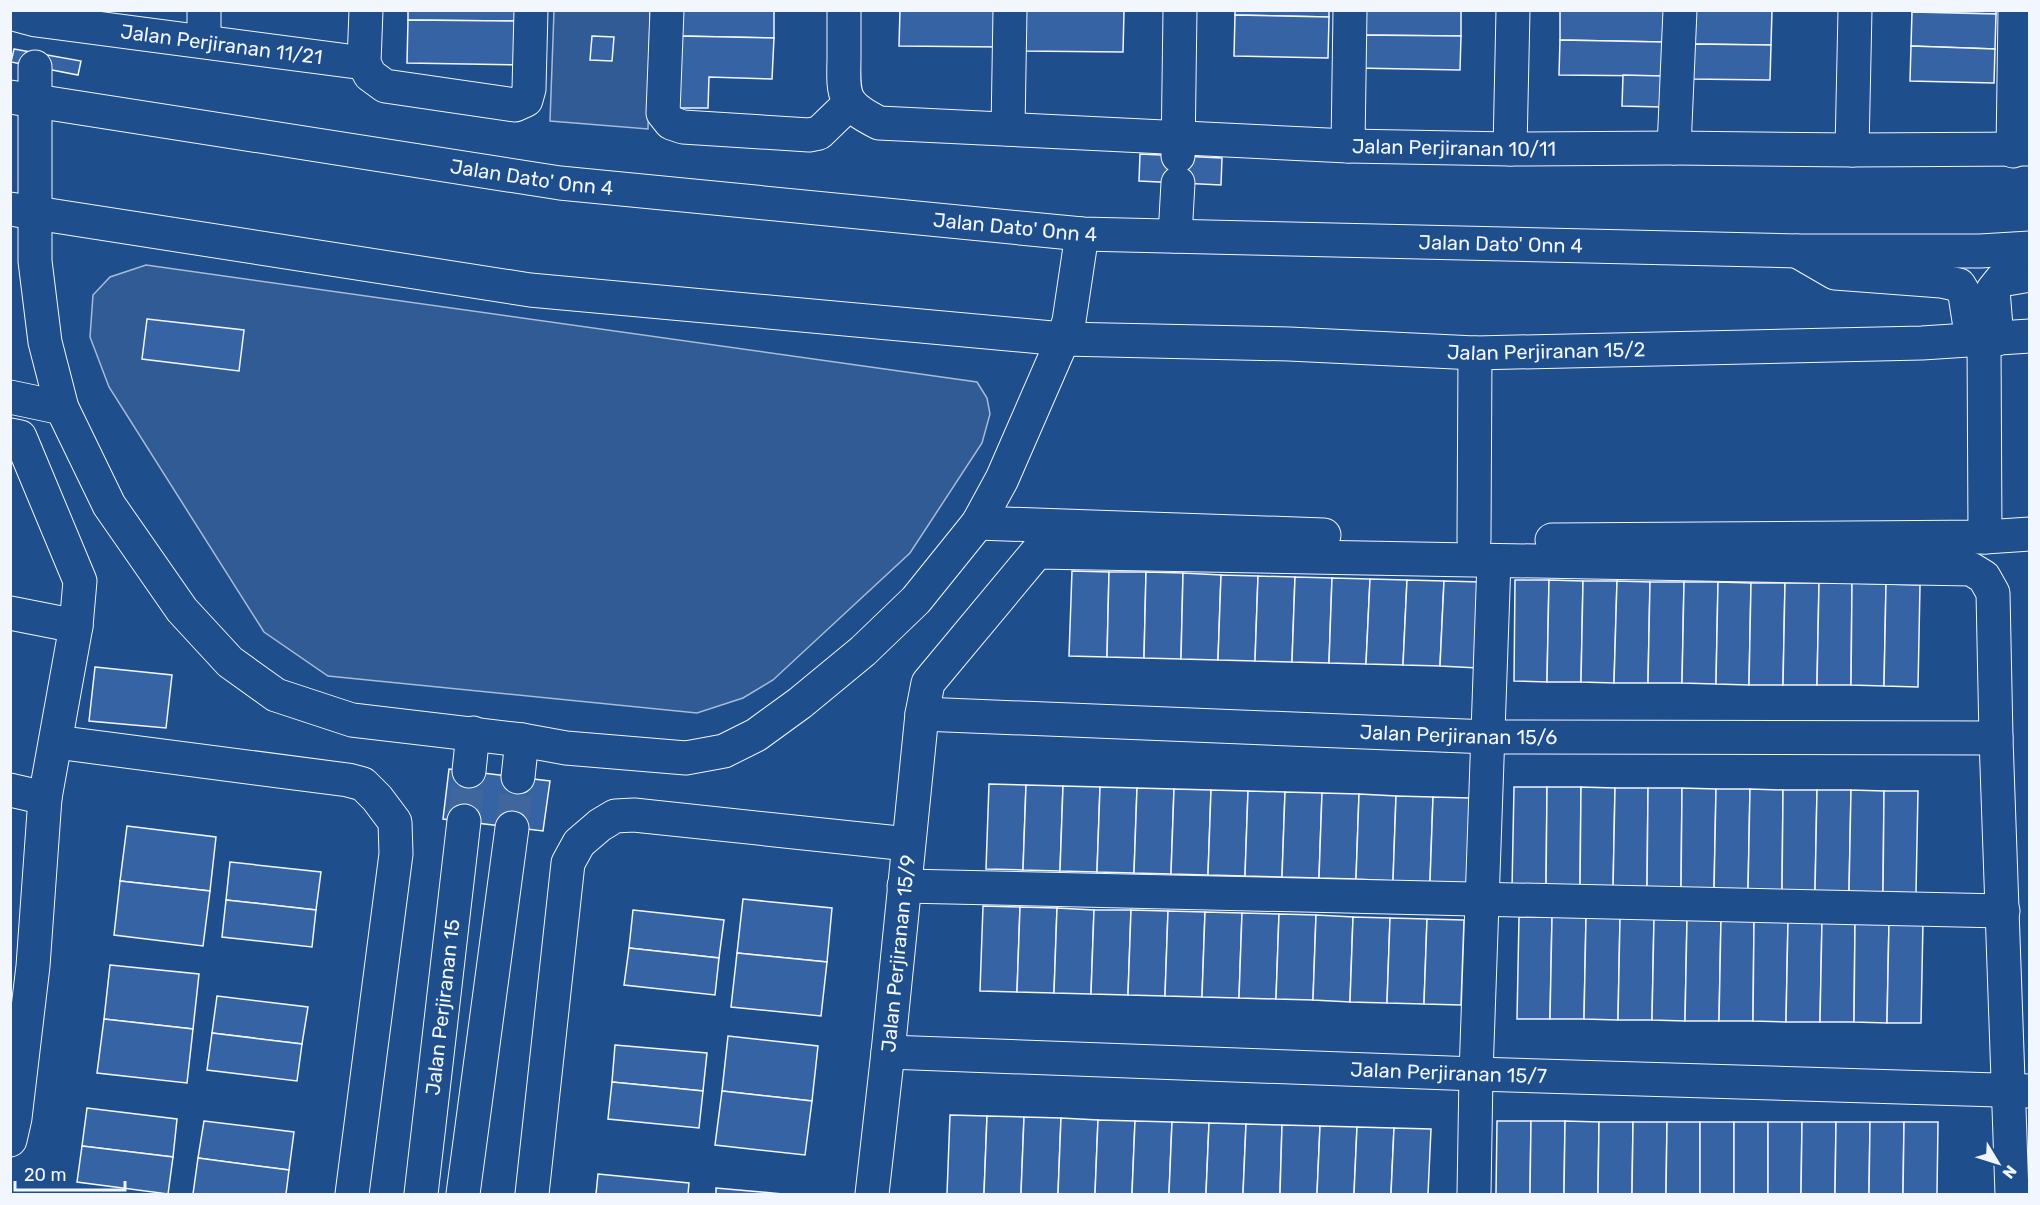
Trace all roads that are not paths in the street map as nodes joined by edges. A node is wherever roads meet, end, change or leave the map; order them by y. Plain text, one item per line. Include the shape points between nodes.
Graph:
1 (366, 10) edge
2 (531, 10) edge
3 (667, 10) edge
4 (844, 10) edge
5 (1010, 10) edge
6 (1180, 10) edge
7 (1350, 10) edge
8 (1513, 10) edge
9 (1680, 10) edge
10 (1855, 10) edge
11 (2015, 10) edge
12 (28, 14) edge
13 (204, 25) edge
14 (364, 63) junction
15 (22, 99) edge
16 (850, 103) junction
17 (1008, 129) junction
18 (1348, 146) junction
19 (1674, 148) junction
20 (1510, 149) junction
21 (1852, 150) junction
22 (2021, 150) edge
23 (1178, 159) junction
24 (22, 212) edge
25 (1082, 234) junction
26 (1175, 236) junction
27 (2030, 248) edge
28 (1797, 251) junction
29 (2030, 275) edge
30 (2030, 336) edge
31 (1063, 339) junction
32 (1984, 339) junction
33 (1475, 353) junction
34 (10, 398) edge
35 (62, 408) junction
36 (10, 435) edge
37 (978, 523) junction
38 (2030, 534) edge
39 (1985, 537) junction
40 (1484, 550) junction
41 (10, 612) edge
42 (76, 626) junction
43 (922, 714) junction
44 (473, 733) junction
45 (1489, 737) junction
46 (1996, 738) junction
47 (522, 740) junction
48 (56, 742) junction
49 (469, 771) tunnel mouth
50 (518, 777) tunnel mouth
51 (10, 790) edge
52 (45, 798) junction
53 (464, 821) tunnel mouth
54 (512, 828) tunnel mouth
55 (908, 844) junction
56 (904, 886) junction
57 (1484, 900) junction
58 (2003, 911) junction
59 (22, 963) edge
60 (888, 1052) junction
61 (1476, 1074) junction
62 (2020, 1092) edge
63 (12, 1125) edge
64 (352, 1194) edge
65 (421, 1194) edge
66 (462, 1194) edge
67 (532, 1194) edge
68 (872, 1194) edge
69 (1474, 1194) edge
70 (2012, 1194) edge

1 - 14 street
2 - 14 street via 528,89 526,100 515,105 385,86 370,75
3 - 16 street via 663,113 671,123 682,127 809,135 819,133
4 - 16 street via 843,89
5 - 17 street
6 - 23 street
7 - 18 street
8 - 20 street
9 - 19 street
10 - 21 street
11 - 22 street
12 - 13 street, Jalan Perjiranan 11/21
12 - 15 street via 35,60
13 - 14 street, Jalan Perjiranan 11/21
15 - 24 street
15 - 25 street, Jalan Dato' Onn 4 via 560,183
16 - 17 street, Jalan Perjiranan 10/11 via 879,123
17 - 23 street, Jalan Perjiranan 10/11
18 - 20 street, Jalan Perjiranan 10/11
18 - 23 street, Jalan Perjiranan 10/11
19 - 20 street, Jalan Perjiranan 10/11
19 - 21 street, Jalan Perjiranan 10/11
21 - 22 street, Jalan Perjiranan 10/11
23 - 26 street
24 - 31 street, Jalan Perjiranan 15/2 via 530,290
24 - 35 street via 36,261 45,342
25 - 26 street, Jalan Dato' Onn 4
25 - 31 street via 1070,321
26 - 28 street, Jalan Dato' Onn 4
27 - 28 street, Jalan Dato' Onn 4
28 - 32 street via 1834,273 1959,285
29 - 32 street via 2001,280 1993,290
30 - 32 street, Jalan Perjiranan 15/2
31 - 33 street, Jalan Perjiranan 15/2
31 - 37 street via 1002,479
32 - 33 street, Jalan Perjiranan 15/2
32 - 39 street
33 - 40 street
34 - 35 street
35 - 44 street via 110,505 182,610 230,662 276,695 352,720
36 - 42 street via 20,437 80,582
37 - 40 street
37 - 47 street via 916,600 862,651 756,735 724,751 686,758
38 - 39 street
39 - 40 street
40 - 43 street, Jalan Perjiranan 15/9 via 1037,552 928,683
40 - 45 street
40 - 46 street via 1971,569 1984,577 1994,593
41 - 42 street
42 - 48 street
43 - 45 street, Jalan Perjiranan 15/6
43 - 55 street, Jalan Perjiranan 15/9
44 - 47 street
44 - 49 street
45 - 46 street, Jalan Perjiranan 15/6
45 - 57 street
46 - 58 street
47 - 50 street
48 - 52 street
48 - 64 street via 348,780 363,784 395,822 396,854
51 - 52 street
52 - 59 street
53 - 65 street, Jalan Perjiranan 15
54 - 66 street
55 - 56 street, Jalan Perjiranan 15/9
55 - 67 street via 634,815 615,816 579,843 568,863
56 - 57 street
56 - 60 street, Jalan Perjiranan 15/9
57 - 58 street
57 - 61 street
58 - 62 street
59 - 63 street
60 - 61 street, Jalan Perjiranan 15/7
60 - 68 street, Jalan Perjiranan 15/9
61 - 62 street, Jalan Perjiranan 15/7
61 - 69 street
62 - 70 street

